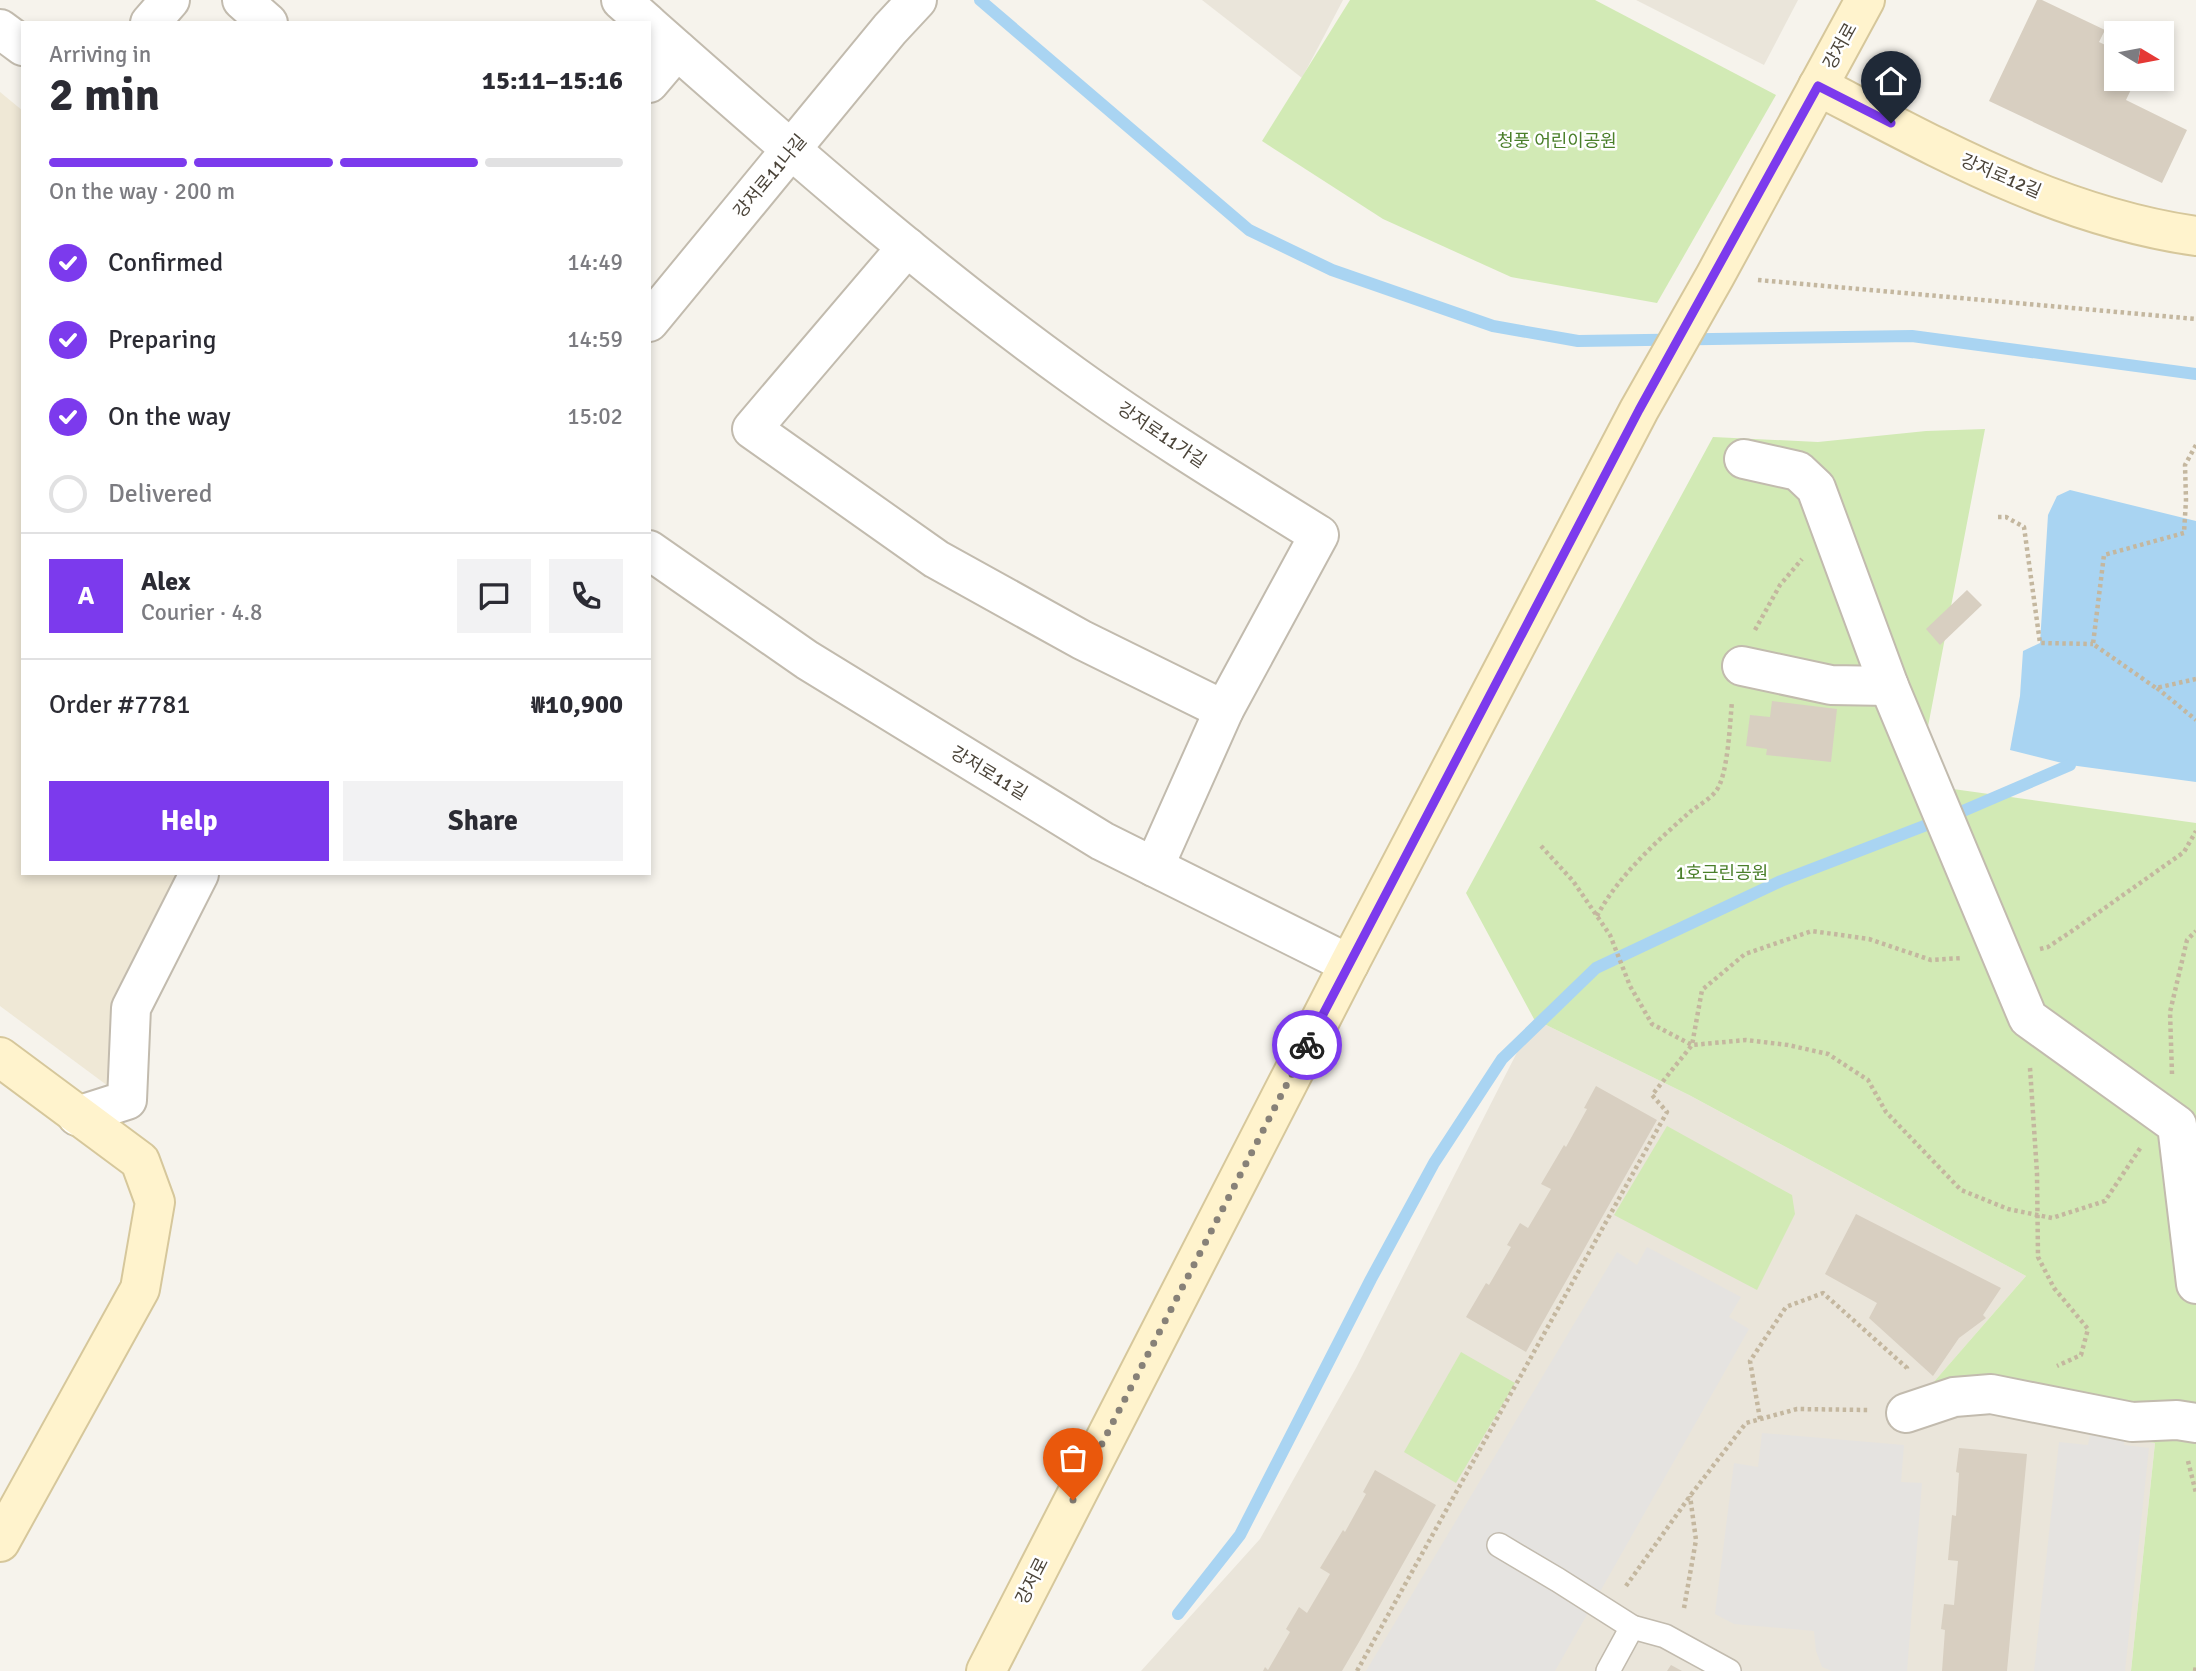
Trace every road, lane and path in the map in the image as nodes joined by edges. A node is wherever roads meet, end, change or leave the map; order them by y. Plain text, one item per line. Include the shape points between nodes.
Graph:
1 (170, 0) edge
2 (242, 0) edge
3 (621, 0) edge
4 (917, 0) edge
5 (1864, 0) edge
6 (152, 21) edge
7 (266, 21) edge
8 (645, 21) edge
9 (651, 27) edge
10 (0, 29) edge
11 (21, 45) edge
12 (677, 50) junction
13 (651, 81) edge
14 (1818, 86) junction
15 (792, 151) junction
16 (2196, 236) edge
17 (907, 247) junction
18 (1715, 276) junction
19 (2196, 318) edge
20 (651, 320) edge
21 (2196, 445) edge
22 (1744, 459) dead end
23 (1998, 517) dead end
24 (1830, 526) junction
25 (651, 551) edge
26 (2093, 644) junction
27 (1742, 666) junction
28 (2196, 679) edge
29 (1889, 686) junction
30 (2157, 688) junction
31 (1224, 710) junction
32 (2196, 720) edge
33 (2196, 831) edge
34 (1541, 846) dead end
35 (1154, 867) junction
36 (198, 875) edge
37 (1597, 916) junction
38 (2196, 931) edge
39 (2002, 957) junction
40 (1349, 964) junction
41 (2028, 1018) junction
42 (1692, 1045) junction
43 (0, 1057) edge
44 (2163, 1115) junction
45 (77, 1116) junction
46 (2038, 1214) junction
47 (2196, 1284) edge
48 (2026, 1401) junction
49 (1906, 1413) junction
50 (1760, 1419) junction
51 (2196, 1423) edge
52 (1690, 1496) junction
53 (0, 1542) edge
54 (1499, 1545) dead end
55 (1625, 1587) dead end
56 (1684, 1608) dead end
57 (1632, 1628) junction
58 (2196, 1665) edge
59 (986, 1671) edge
60 (1357, 1671) edge
61 (1608, 1671) edge
62 (1729, 1671) edge
63 (2195, 1671) edge

1 - 6 street
2 - 7 street
3 - 8 street
4 - 15 street, 강저로11나길
5 - 14 street, 강저로
9 - 12 street
10 - 11 street
12 - 13 street
12 - 15 street
14 - 16 street, 강저로12길 via 1999,177 2096,215
14 - 18 street, 강저로
15 - 17 street
15 - 20 street, 강저로11나길
17 - 31 street, 강저로11가길 via 1075,377 1319,535
17 - 31 street via 752,429 936,559 1082,640
18 - 19 path
18 - 40 street, 강저로 via 1639,410
21 - 26 path via 2185,465 2184,533 2104,555
22 - 24 street via 1798,471 1816,488
23 - 26 path via 2024,527 2040,643
24 - 27 path via 1780,585 1751,636
24 - 29 street
25 - 35 street, 강저로11길 via 911,726 1101,841
26 - 30 path
27 - 29 street via 1830,685
27 - 37 path via 1732,701 1728,754 1717,791 1639,861
28 - 30 path
29 - 39 street
30 - 32 path
31 - 35 street, 강저로11가길
33 - 39 path via 2184,852 2048,947
34 - 37 path
35 - 40 street, 강저로11길
36 - 45 street via 131,1008 127,1100
37 - 42 path via 1652,1024
38 - 44 path via 2187,940 2169,1012
39 - 41 street
39 - 42 path via 1931,960 1869,939 1812,930 1745,954 1702,990
40 - 59 street, 강저로
41 - 44 street
41 - 46 path
42 - 46 path via 1745,1040 1828,1054 1868,1080 1886,1112 1961,1190 2008,1209
42 - 60 path via 1652,1094 1667,1112
43 - 45 street
44 - 46 path via 2105,1201 2052,1218
44 - 47 street
45 - 53 street via 140,1161 155,1202 142,1277
46 - 48 path via 2038,1257 2054,1288 2088,1329 2081,1355 2034,1382
48 - 49 street via 1991,1394 1954,1397
48 - 51 street via 2132,1422
49 - 50 path via 1797,1409
49 - 50 path via 1907,1368 1823,1293 1786,1307 1750,1361
50 - 52 path via 1746,1423
52 - 55 path
52 - 56 path via 1696,1540
54 - 57 lane
57 - 61 lane
57 - 62 lane via 1665,1636
58 - 63 path

